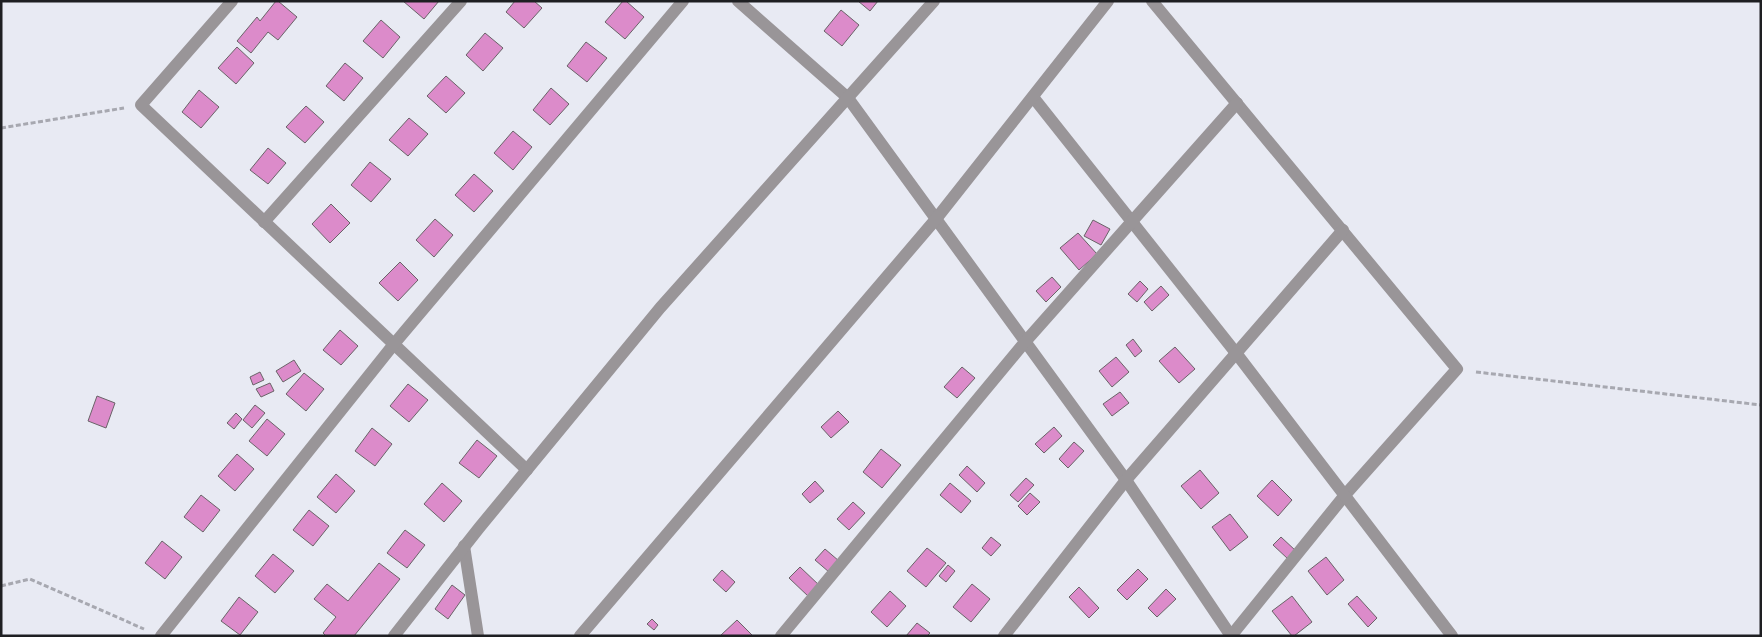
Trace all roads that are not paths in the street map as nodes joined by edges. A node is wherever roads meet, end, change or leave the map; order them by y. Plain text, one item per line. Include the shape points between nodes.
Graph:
1 (232, 1) edge
2 (461, 1) edge
3 (683, 1) edge
4 (738, 1) edge
5 (934, 1) edge
6 (1108, 1) edge
7 (1152, 1) edge
8 (1033, 97) junction
9 (848, 98) junction
10 (1237, 103) junction
11 (936, 219) junction
12 (264, 222) junction
13 (1132, 222) junction
14 (1343, 230) junction
15 (1025, 342) junction
16 (394, 344) junction
17 (1236, 353) junction
18 (527, 470) junction
19 (1126, 480) junction
20 (1345, 495) junction
21 (464, 546) junction
22 (161, 636) edge
23 (394, 636) edge
24 (478, 636) edge
25 (580, 636) edge
26 (781, 636) edge
27 (1004, 636) edge
28 (1231, 636) edge
29 (1452, 636) edge

1 - 12 street via 141,105
2 - 12 street
3 - 16 street
4 - 9 street
5 - 9 street
6 - 8 street
7 - 10 street
8 - 11 street
8 - 13 street
9 - 11 street
9 - 18 street via 660,308
10 - 13 street
10 - 14 street
11 - 15 street
11 - 25 street
12 - 16 street
13 - 15 street
13 - 17 street
14 - 17 street
14 - 20 street via 1457,369
15 - 19 street
15 - 26 street
16 - 18 street
16 - 22 street
17 - 19 street
17 - 20 street
18 - 21 street
19 - 27 street
19 - 28 street
20 - 28 street
20 - 29 street
21 - 23 street
21 - 24 street

